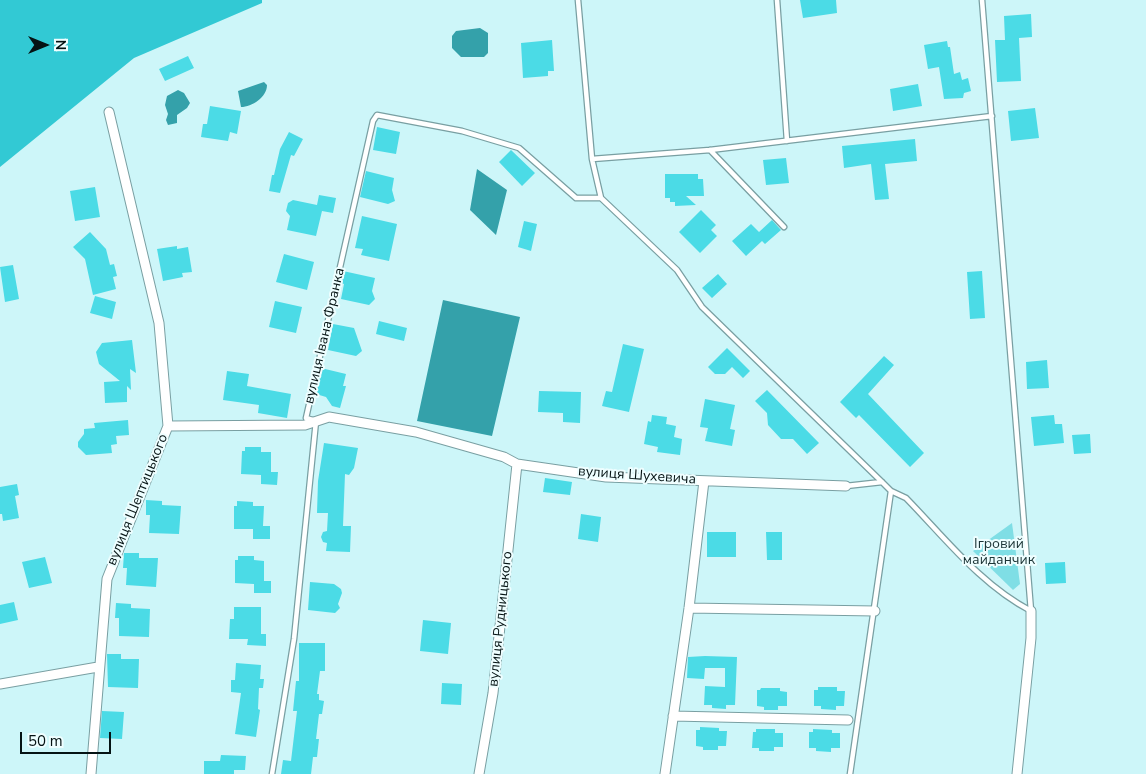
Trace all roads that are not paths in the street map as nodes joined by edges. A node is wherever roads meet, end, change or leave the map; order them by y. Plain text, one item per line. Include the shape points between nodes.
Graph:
1 (578, 0) edge
2 (777, 0) edge
3 (982, 0) edge
4 (109, 112) dead end
5 (992, 116) junction
6 (787, 141) junction
7 (710, 150) junction
8 (592, 159) junction
9 (601, 198) junction
10 (784, 227) dead end
11 (316, 421) junction
12 (168, 426) junction
13 (517, 464) junction
14 (704, 481) junction
15 (882, 482) junction
16 (846, 486) joint
17 (891, 491) junction
18 (689, 608) junction
19 (875, 611) junction
20 (1031, 611) junction
21 (98, 668) junction
22 (0, 684) edge
23 (674, 716) junction
24 (848, 720) dead end
25 (91, 774) edge
26 (272, 774) edge
27 (479, 774) edge
28 (665, 774) edge
29 (850, 774) edge
30 (1017, 774) edge

1 - 8 lane
2 - 6 lane
3 - 5 lane
4 - 12 street, вулиця Шептицького via 159,323
5 - 6 lane
5 - 20 lane
6 - 7 lane
7 - 8 lane
7 - 10 lane
8 - 9 lane
9 - 11 lane, вулиця Івана Франка via 576,198 520,148 462,131 377,115 372,121 306,418
9 - 15 lane via 677,270 702,307
11 - 12 street, вулиця Шухевича via 305,425
11 - 13 street, вулиця Шухевича via 330,417 416,432 504,457
11 - 26 lane, вулиця Івана Франка via 294,639
12 - 21 street, вулиця Шептицького via 107,578
13 - 14 street, вулиця Шухевича via 606,477
13 - 27 street, вулиця Рудницького via 493,693
14 - 16 street, вулиця Шухевича
14 - 18 street
15 - 16 lane
15 - 17 lane
17 - 19 lane
17 - 20 lane via 906,498 991,586
18 - 19 street
18 - 23 street
19 - 29 lane
20 - 30 street
21 - 22 street
21 - 25 street, вулиця Шептицького
23 - 24 street
23 - 28 street

